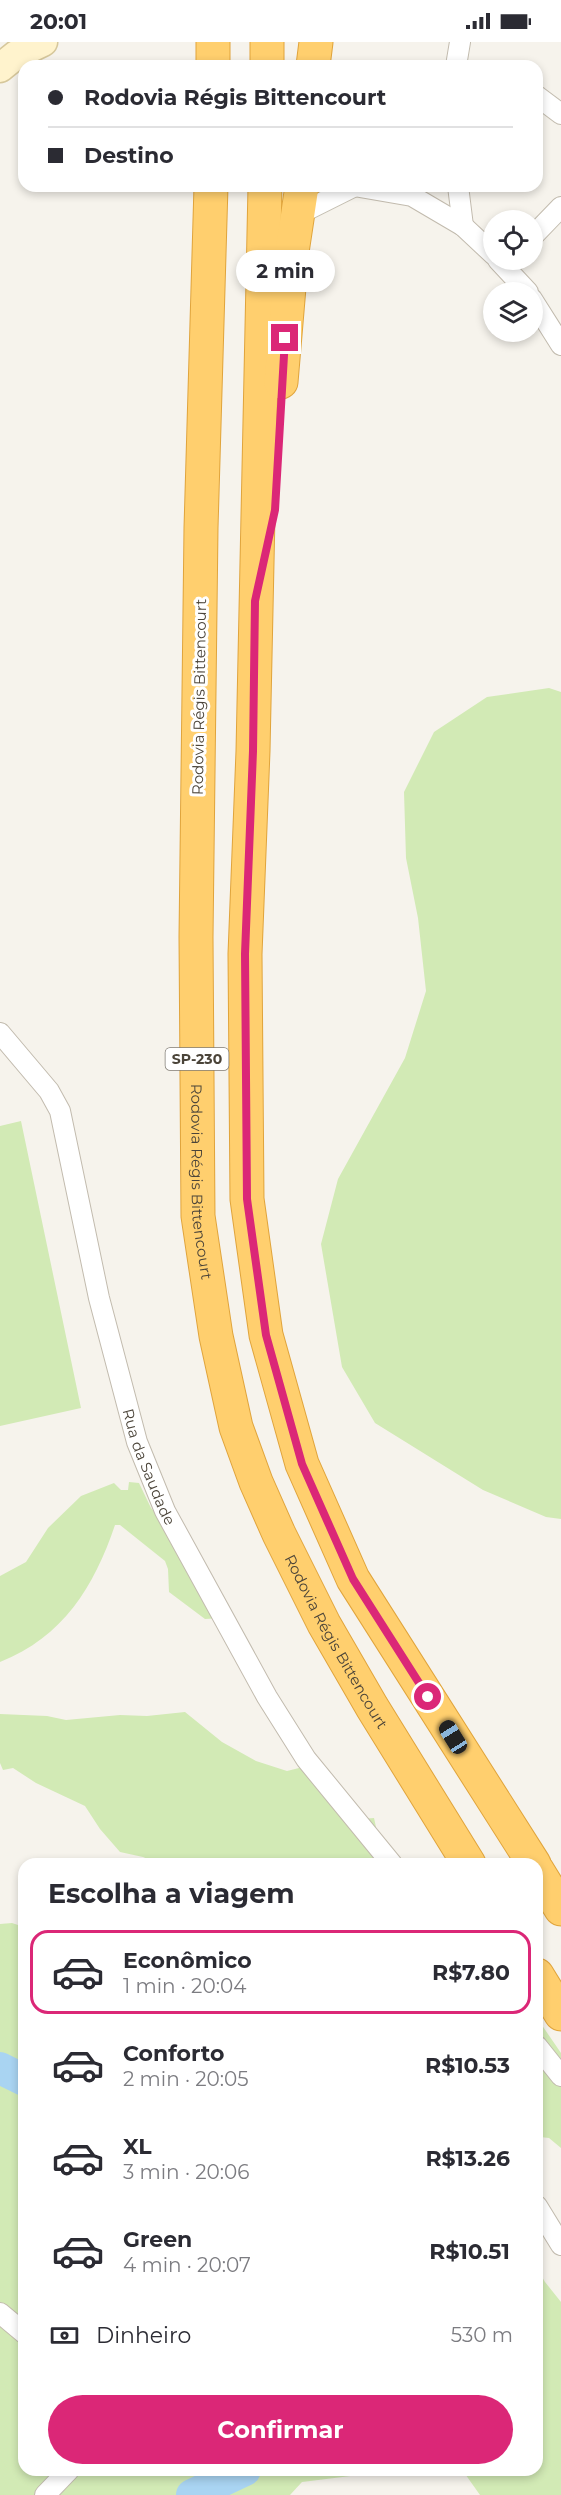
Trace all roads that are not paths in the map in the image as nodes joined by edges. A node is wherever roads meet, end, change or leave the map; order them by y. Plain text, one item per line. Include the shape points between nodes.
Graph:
1 (43, 42) edge
2 (213, 42) edge
3 (267, 42) edge
4 (316, 42) edge
5 (460, 42) edge
6 (213, 60) edge
7 (267, 60) edge
8 (314, 60) edge
9 (459, 60) edge
10 (0, 68) edge
11 (543, 100) edge
12 (561, 114) edge
13 (211, 192) edge
14 (265, 192) edge
15 (331, 192) edge
16 (389, 192) edge
17 (459, 192) edge
18 (300, 200) edge
19 (561, 207) edge
20 (463, 226) junction
21 (543, 226) edge
22 (483, 245) edge
23 (543, 316) edge
24 (561, 345) edge
25 (255, 601) junction
26 (0, 1033) edge
27 (387, 1858) edge
28 (465, 1858) edge
29 (530, 1858) edge
30 (543, 1880) edge
31 (561, 1909) edge
32 (543, 1986) edge
33 (561, 2014) edge
34 (543, 2054) edge
35 (561, 2076) edge
36 (543, 2216) edge
37 (561, 2245) edge
38 (0, 2313) edge
39 (18, 2328) edge
40 (63, 2476) edge
41 (45, 2495) edge

1 - 10 street
2 - 6 highway
3 - 7 highway
4 - 8 highway
5 - 9 street
11 - 12 street
13 - 28 highway, Rodovia Régis Bittencourt / SP-230 via 195,937 198,1216 236,1427 256,1482 324,1624
14 - 25 highway, SP-230
15 - 18 street
16 - 20 street via 412,196
17 - 20 street
18 - 25 highway via 281,381 275,510
19 - 21 street
20 - 22 street
23 - 24 street
25 - 29 highway, SP-230 via 245,954 247,1199 266,1335 302,1464 353,1579
26 - 27 street, Rua da Saudade via 49,1091 60,1111 99,1298 137,1442 165,1511 267,1697 306,1759
30 - 31 highway
32 - 33 highway
34 - 35 street
36 - 37 street
38 - 39 street
40 - 41 street

